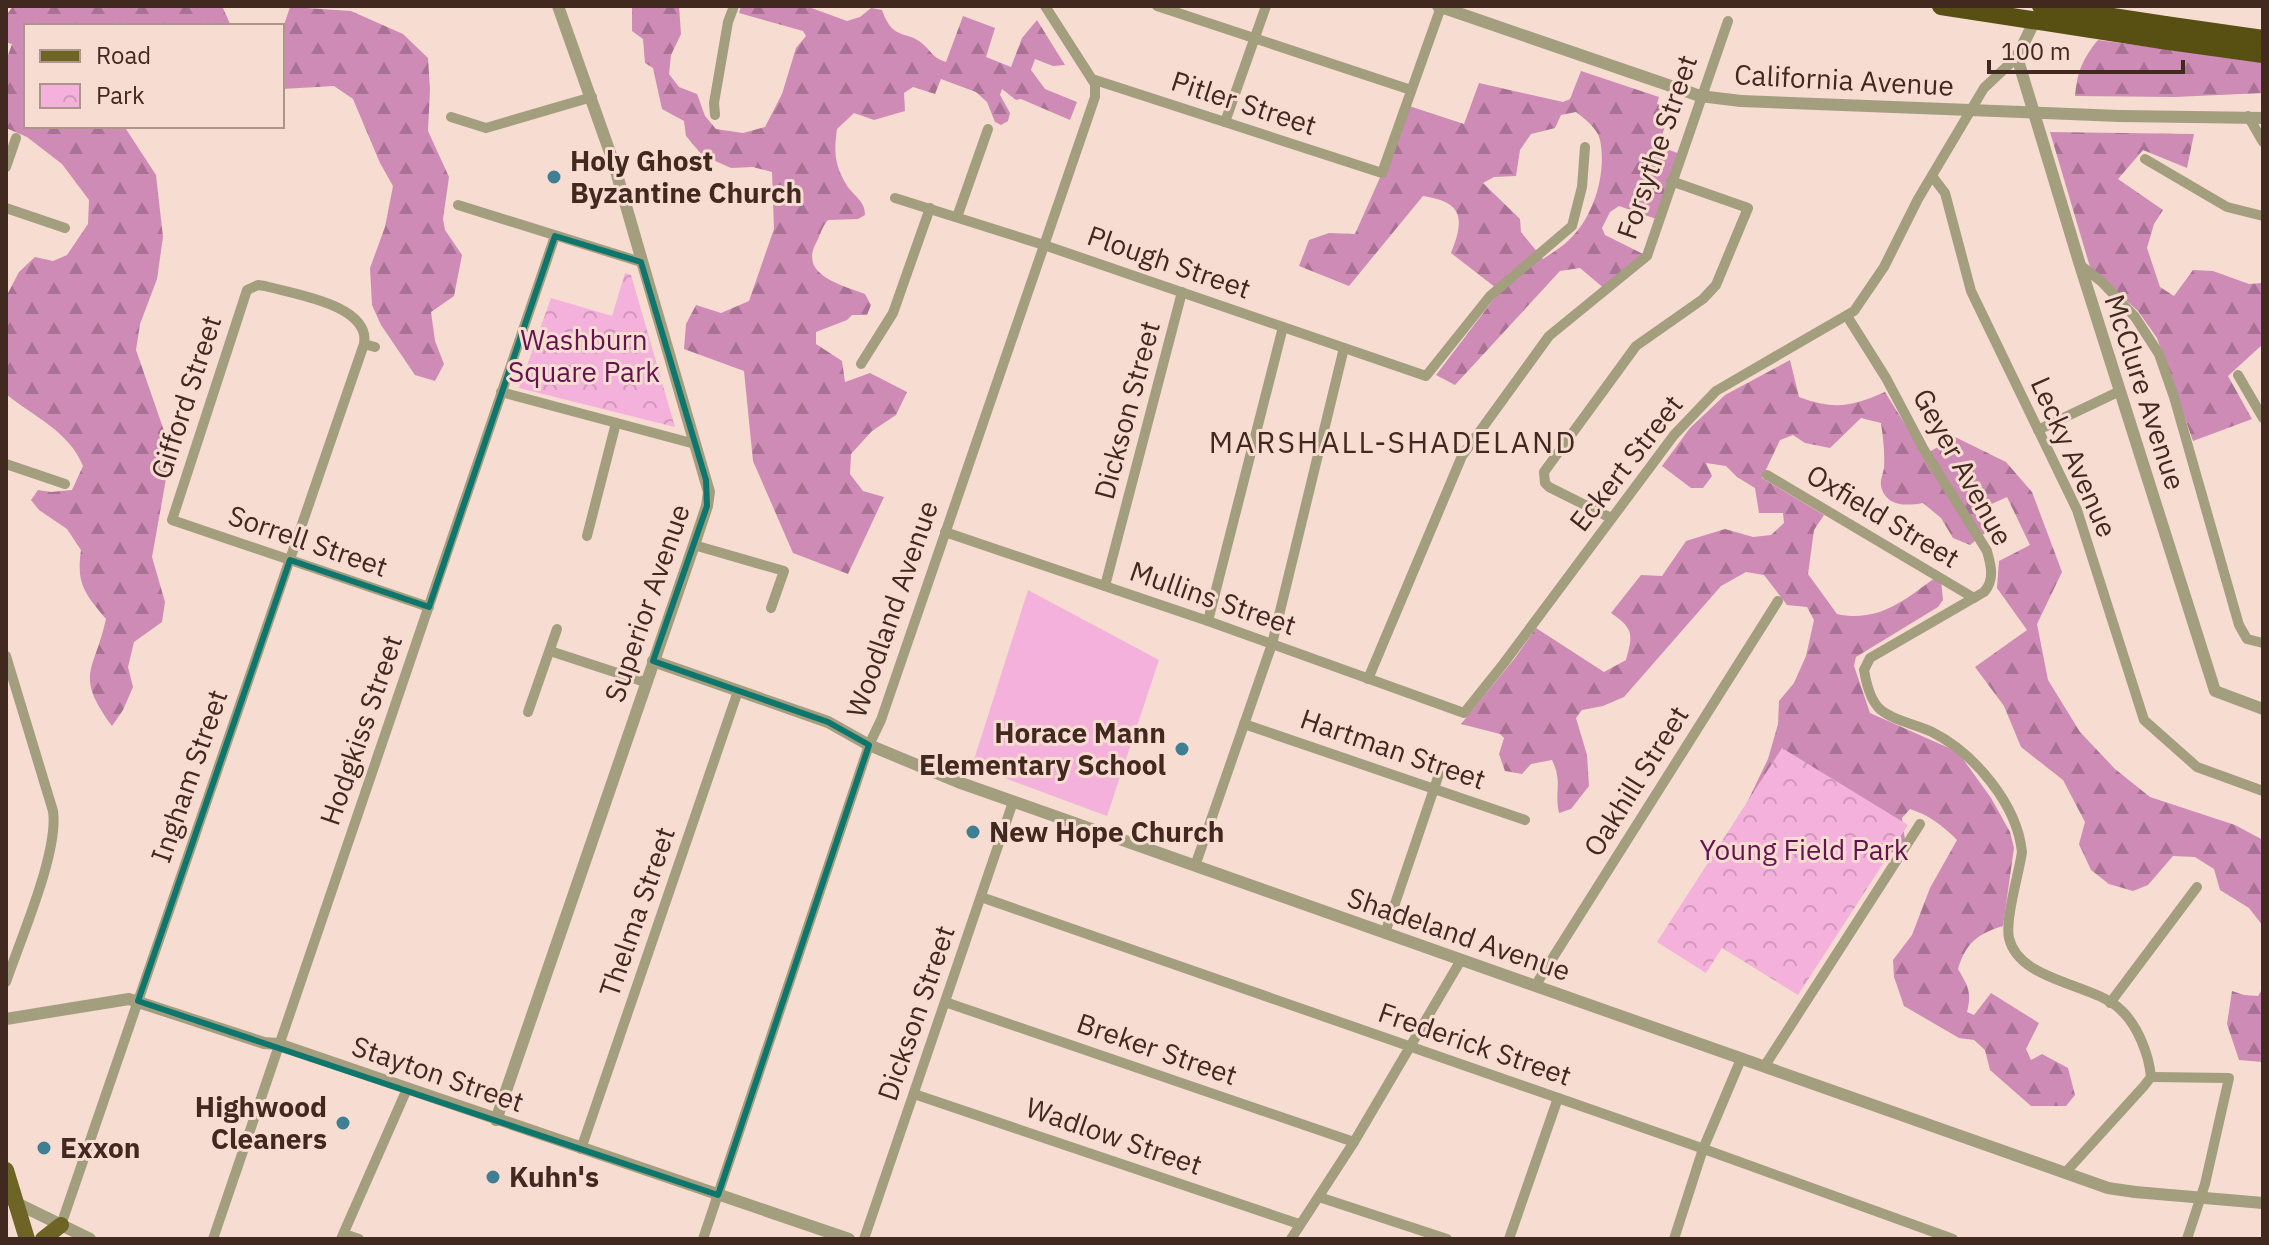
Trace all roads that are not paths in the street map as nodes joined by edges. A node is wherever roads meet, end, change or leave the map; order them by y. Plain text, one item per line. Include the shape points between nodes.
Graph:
1 (558, 6) edge
2 (734, 6) edge
3 (1045, 6) edge
4 (1157, 6) edge
5 (1266, 6) edge
6 (1440, 6) edge
7 (1941, 6) edge
8 (2041, 6) edge
9 (1728, 21) dead end
10 (2163, 32) junction
11 (1255, 37) junction
12 (2263, 39) edge
13 (2263, 54) edge
14 (2017, 57) junction
15 (1092, 79) junction
16 (1411, 90) junction
17 (1700, 96) junction
18 (592, 97) junction
19 (715, 115) dead end
20 (2248, 116) junction
21 (451, 117) dead end
22 (2263, 118) edge
23 (1225, 122) junction
24 (988, 129) dead end
25 (16, 138) dead end
26 (2263, 142) edge
27 (1585, 147) dead end
28 (2145, 159) dead end
29 (6, 167) edge
30 (1932, 176) junction
31 (1671, 181) junction
32 (895, 198) dead end
33 (458, 205) dead end
34 (6, 208) edge
35 (930, 208) junction
36 (2263, 216) edge
37 (957, 217) junction
38 (65, 228) dead end
39 (555, 236) junction
40 (1044, 245) junction
41 (641, 262) junction
42 (2080, 265) junction
43 (247, 290) joint
44 (1182, 292) junction
45 (1847, 316) junction
46 (1283, 327) junction
47 (1344, 348) junction
48 (861, 364) dead end
49 (2238, 375) dead end
50 (2120, 391) junction
51 (501, 392) junction
52 (2263, 418) edge
53 (616, 423) junction
54 (2038, 430) junction
55 (695, 444) junction
56 (6, 464) edge
57 (1767, 475) dead end
58 (65, 484) dead end
59 (1611, 518) junction
60 (172, 520) joint
61 (945, 532) junction
62 (587, 536) dead end
63 (694, 545) junction
64 (290, 560) junction
65 (1105, 586) junction
66 (1974, 598) junction
67 (1778, 601) dead end
68 (429, 607) junction
69 (771, 608) dead end
70 (1208, 621) junction
71 (557, 629) dead end
72 (2263, 643) edge
73 (1272, 644) junction
74 (550, 651) junction
75 (6, 656) edge
76 (653, 661) junction
77 (1368, 679) junction
78 (645, 682) junction
79 (738, 691) junction
80 (2263, 709) edge
81 (528, 712) dead end
82 (1464, 713) joint
83 (1244, 724) junction
84 (869, 745) junction
85 (1439, 774) dead end
86 (1434, 789) junction
87 (2263, 791) edge
88 (1013, 802) junction
89 (1525, 820) dead end
90 (1920, 824) dead end
91 (1195, 866) junction
92 (2197, 887) dead end
93 (981, 897) junction
94 (1385, 933) junction
95 (1461, 960) junction
96 (6, 982) edge
97 (1535, 986) junction
98 (138, 1001) junction
99 (945, 1002) junction
100 (2110, 1003) junction
101 (6, 1019) edge
102 (278, 1044) junction
103 (1409, 1048) junction
104 (1741, 1059) junction
105 (1764, 1067) junction
106 (2151, 1077) junction
107 (407, 1089) junction
108 (914, 1094) junction
109 (1558, 1098) junction
110 (496, 1120) junction
111 (1354, 1142) junction
112 (581, 1149) junction
113 (1703, 1149) junction
114 (6, 1170) edge
115 (2065, 1173) junction
116 (718, 1195) junction
117 (1319, 1197) junction
118 (11, 1200) edge
119 (2263, 1203) edge
120 (1299, 1224) junction
121 (61, 1225) junction
122 (343, 1236) edge
123 (27, 1239) edge
124 (43, 1239) edge
125 (90, 1239) edge
126 (213, 1239) edge
127 (359, 1239) edge
128 (703, 1239) edge
129 (849, 1239) edge
130 (864, 1239) edge
131 (1291, 1239) edge
132 (1447, 1239) edge
133 (1509, 1239) edge
134 (1674, 1239) edge
135 (1953, 1239) edge
136 (2187, 1239) edge

1 - 18 street, Superior Avenue
2 - 19 street
3 - 15 street
4 - 11 street
5 - 11 street
6 - 16 street
6 - 17 street, California Avenue
7 - 10 highway, bridge
8 - 10 highway, bridge
8 - 14 street, Eckert Street
9 - 17 street, Forsythe Street
10 - 12 highway
10 - 13 highway
11 - 16 street
11 - 23 street
14 - 30 street, Eckert Street via 1984,88
14 - 42 street, McClure Avenue
15 - 23 street, Pitler Street
15 - 40 street, Woodland Avenue via 1095,97
16 - 23 street, Pitler Street via 1382,173
17 - 20 street, California Avenue, bridge via 2120,116
17 - 31 street, Forsythe Street
18 - 21 street via 486,128
18 - 41 street, Superior Avenue
20 - 22 street, California Avenue
20 - 26 street
24 - 37 street
25 - 29 street
27 - 47 street, Plough Street via 1572,226 1490,296 1426,376
28 - 36 street via 2227,207
30 - 45 street, Eckert Street via 1884,267
30 - 54 street, Lecky Avenue via 1945,193 1971,291
31 - 59 street via 1748,208 1716,285 1636,346 1547,467 1545,483
31 - 77 street, Forsythe Street via 1647,256 1549,336 1462,456
32 - 35 street, Plough Street
33 - 39 street
34 - 38 street
35 - 37 street, Plough Street
35 - 48 street via 893,313
37 - 40 street, Plough Street
39 - 41 street
39 - 51 street, Hodgkiss Street
40 - 44 street, Plough Street
40 - 61 street, Woodland Avenue
41 - 55 street, Superior Avenue
42 - 50 street, McClure Avenue
42 - 72 street via 2135,317 2159,354 2239,625 2247,639
43 - 60 street, Gifford Street
43 - 64 street, Ingham Street via 265,286 338,308 359,321 370,346
44 - 46 street, Plough Street
44 - 65 street, Dickson Street
45 - 59 street, Eckert Street via 1716,391 1674,435
45 - 66 street, Geyer Avenue via 1987,551 1990,583
46 - 47 street, Plough Street
46 - 70 street
47 - 73 street
49 - 52 street
50 - 54 street
50 - 80 street, McClure Avenue via 2215,691
51 - 53 street
51 - 68 street, Hodgkiss Street
53 - 55 street
53 - 62 street
54 - 87 street, Lecky Avenue via 2082,524 2144,720 2197,767
55 - 63 street, Superior Avenue via 709,492
56 - 58 street
57 - 66 street, Oxfield Street
59 - 82 street, Eckert Street
60 - 64 street, Sorrell Street
61 - 65 street, Mullins Street
61 - 84 street, Woodland Avenue
63 - 69 street via 784,571
63 - 76 street, Superior Avenue
64 - 68 street, Sorrell Street
64 - 98 street, Ingham Street
65 - 70 street, Mullins Street
66 - 100 street via 1870,658 1864,675 1881,710 1965,752 2012,816 2022,852 2008,932 2019,956 2047,975
67 - 97 street, Oakhill Street
68 - 102 street, Hodgkiss Street
70 - 73 street, Mullins Street
71 - 74 street
73 - 77 street, Mullins Street
73 - 83 street
74 - 78 street
74 - 81 street
75 - 96 street via 54,829
76 - 78 street, Superior Avenue
76 - 79 street, Shadeland Avenue
77 - 82 street, Mullins Street
78 - 110 street, Superior Avenue
79 - 84 street, Shadeland Avenue via 828,722
79 - 112 street, Thelma Street
83 - 86 street, Hartman Street
83 - 91 street
84 - 88 street, Shadeland Avenue
84 - 116 street, Woodland Avenue
85 - 86 street
86 - 89 street, Hartman Street
86 - 94 street
88 - 91 street, Shadeland Avenue
88 - 93 street, Dickson Street
90 - 105 street
91 - 94 street, Shadeland Avenue
92 - 100 street
93 - 99 street, Dickson Street
93 - 103 street, Frederick Street
94 - 95 street, Shadeland Avenue
95 - 97 street, Shadeland Avenue
95 - 103 street
97 - 104 street, Shadeland Avenue
98 - 101 street, Stayton Street via 121,999
98 - 102 street, Stayton Street
98 - 121 street, Ingham Street
99 - 108 street, Dickson Street
99 - 111 street, Breker Street
100 - 106 street via 2121,1010 2140,1040
102 - 107 street, Stayton Street
102 - 126 street, Hodgkiss Street
103 - 109 street, Frederick Street
103 - 111 street
104 - 105 street, Shadeland Avenue
104 - 113 street
105 - 115 street, Shadeland Avenue
106 - 115 street
106 - 136 street via 2229,1078
107 - 110 street, Stayton Street
107 - 122 street
108 - 120 street, Wadlow Street
108 - 130 street, Dickson Street
109 - 113 street, Frederick Street
109 - 133 street
110 - 112 street, Stayton Street
111 - 117 street
112 - 116 street, Stayton Street
113 - 134 street
113 - 135 street, Frederick Street
114 - 118 main road
115 - 119 street, Shadeland Avenue, bridge via 2108,1188
116 - 128 street, Woodland Avenue
116 - 129 street, Stayton Street
117 - 120 street
117 - 132 street
118 - 121 street
118 - 123 main road
120 - 131 street
121 - 124 main road
121 - 125 street
122 - 127 street

